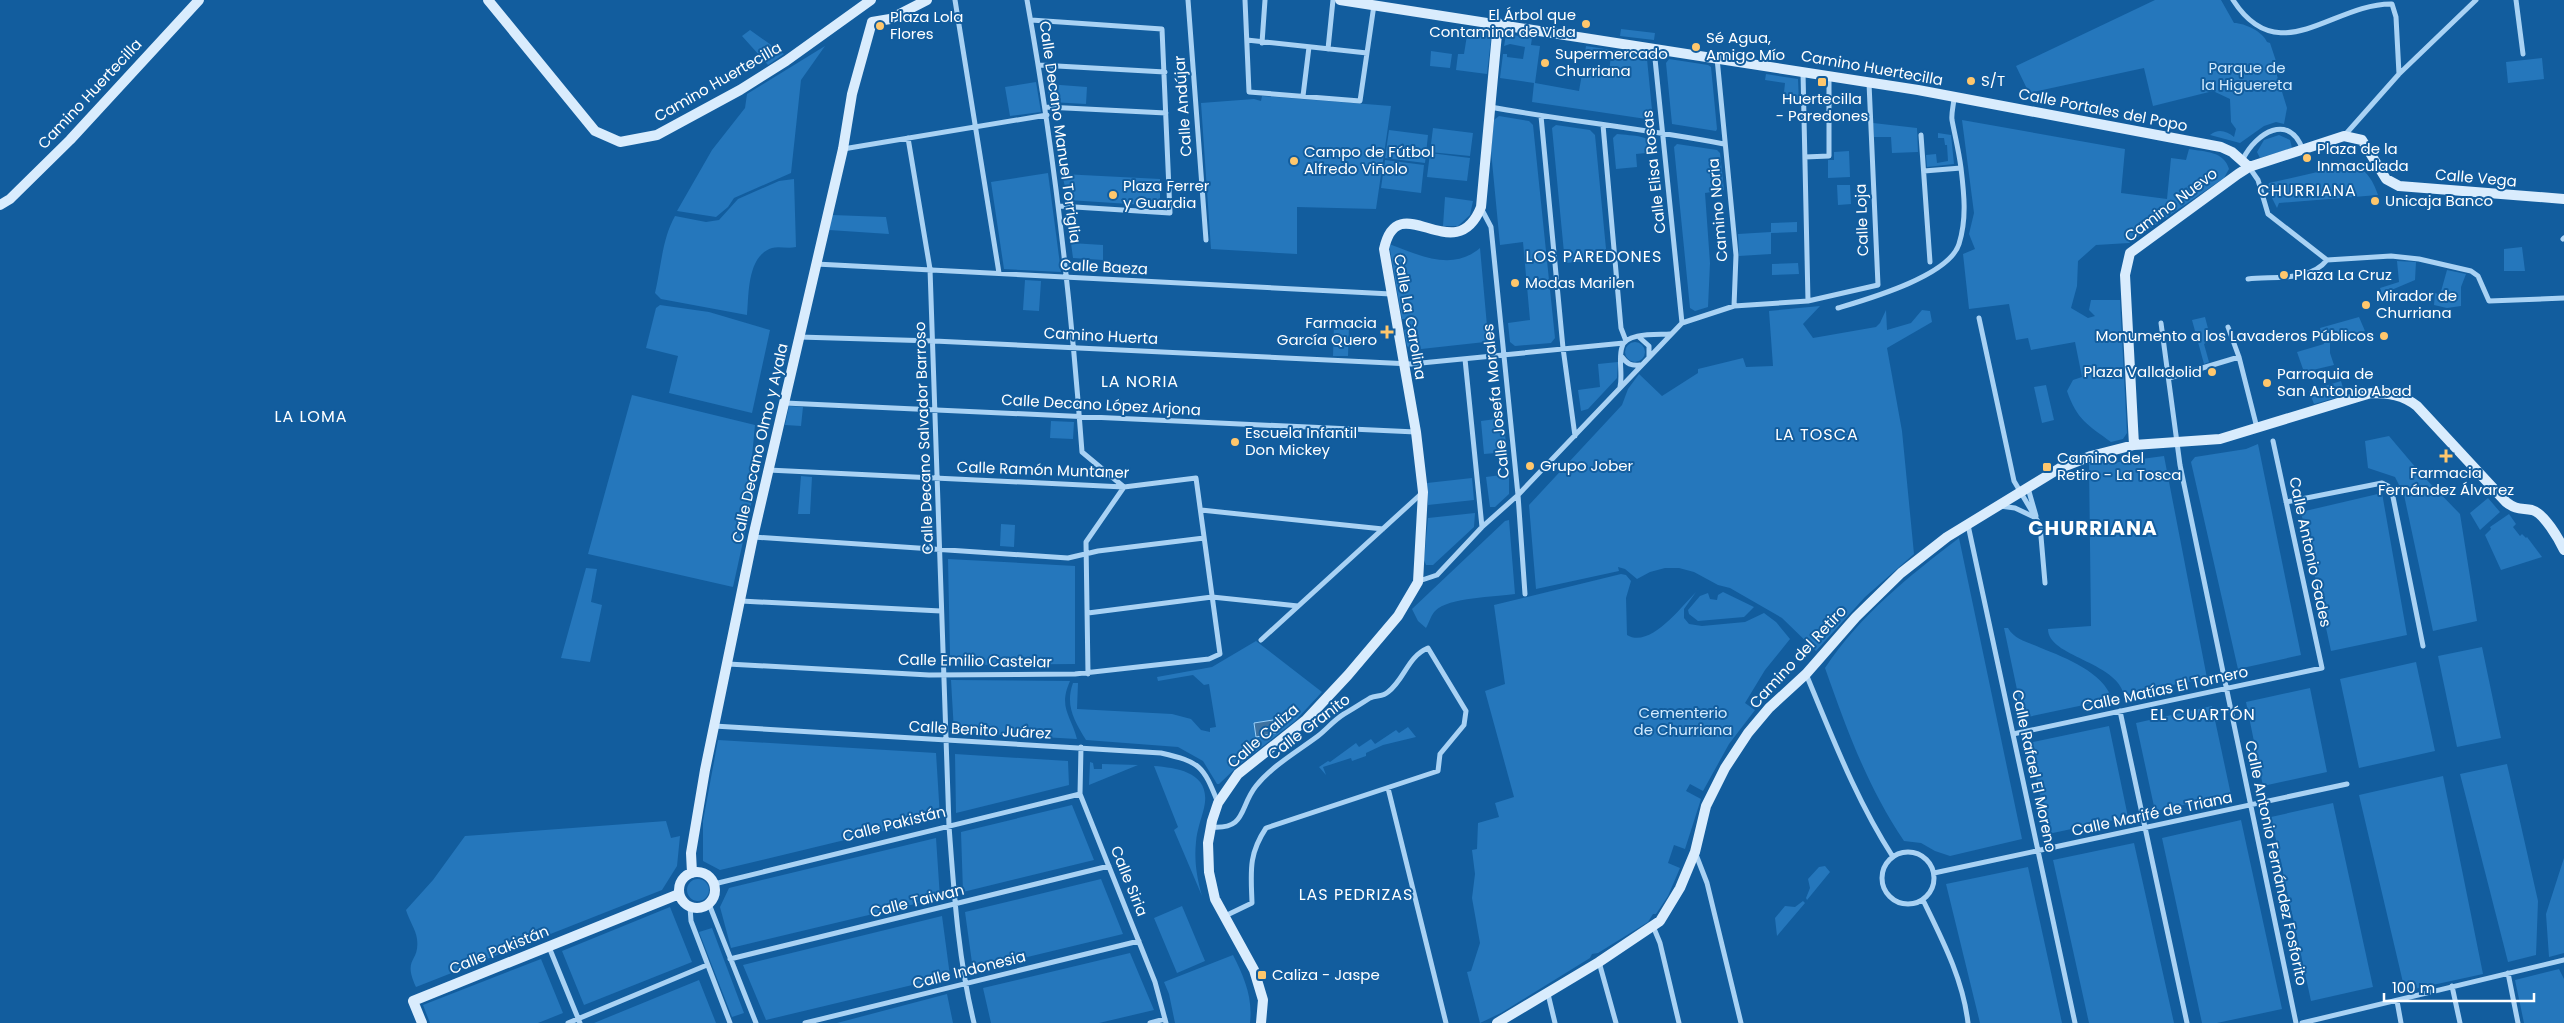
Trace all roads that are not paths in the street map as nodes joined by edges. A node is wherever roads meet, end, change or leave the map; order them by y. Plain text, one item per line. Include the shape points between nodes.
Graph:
1 (199, 0) edge
2 (488, 0) edge
3 (927, 0) edge
4 (955, 0) edge
5 (1027, 0) edge
6 (1188, 0) edge
7 (1245, 0) edge
8 (1265, 0) edge
9 (1332, 0) edge
10 (1340, 0) edge
11 (2233, 0) edge
12 (2476, 0) edge
13 (2516, 0) edge
14 (867, 3) edge
15 (1374, 5) junction
16 (1031, 20) junction
17 (872, 22) junction
18 (1498, 23) junction
19 (1247, 40) junction
20 (1262, 43) junction
21 (1309, 47) junction
22 (1328, 49) junction
23 (1654, 49) junction
24 (1367, 53) junction
25 (2523, 54) dead end
26 (1716, 58) junction
27 (1039, 65) junction
28 (1165, 72) junction
29 (1803, 72) junction
30 (2399, 74) junction
31 (1829, 76) junction
32 (1869, 82) junction
33 (1303, 96) junction
34 (1954, 97) junction
35 (1490, 106) junction
36 (1046, 107) junction
37 (1166, 114) junction
38 (1047, 115) junction
39 (1541, 116) junction
40 (1603, 125) junction
41 (977, 127) junction
42 (1662, 132) junction
43 (1921, 135) dead end
44 (2344, 136) junction
45 (908, 138) junction
46 (1724, 144) junction
47 (843, 149) junction
48 (2303, 151) junction
49 (1805, 157) junction
50 (2246, 163) junction
51 (1961, 168) junction
52 (1924, 172) junction
53 (2564, 200) edge
54 (0, 205) edge
55 (1059, 206) junction
56 (1481, 207) junction
57 (1206, 240) dead end
58 (2327, 260) junction
59 (1930, 262) dead end
60 (816, 264) junction
61 (930, 269) junction
62 (1000, 273) junction
63 (1067, 277) junction
64 (2248, 279) dead end
65 (1392, 294) junction
66 (2564, 298) edge
67 (1808, 301) junction
68 (1734, 306) junction
69 (1838, 308) dead end
70 (1979, 318) dead end
71 (1682, 323) junction
72 (2161, 323) dead end
73 (2228, 327) dead end
74 (1670, 334) junction
75 (799, 337) junction
76 (1639, 337) junction
77 (934, 341) junction
78 (1625, 342) junction
79 (1073, 348) junction
80 (1563, 348) junction
81 (1505, 354) junction
82 (1621, 355) junction
83 (1649, 357) junction
84 (2239, 357) junction
85 (1465, 359) junction
86 (1402, 363) junction
87 (1640, 365) junction
88 (2169, 378) junction
89 (1620, 388) junction
90 (784, 402) junction
91 (935, 410) junction
92 (1079, 416) junction
93 (2257, 429) junction
94 (1416, 432) junction
95 (1575, 436) junction
96 (2273, 441) dead end
97 (2178, 443) junction
98 (2134, 445) junction
99 (768, 470) junction
100 (937, 478) junction
101 (1124, 487) junction
102 (2024, 490) junction
103 (1423, 492) junction
104 (1518, 495) junction
105 (2286, 502) junction
106 (1997, 506) junction
107 (1201, 510) junction
108 (2036, 518) junction
109 (1968, 524) junction
110 (1482, 527) junction
111 (1383, 529) junction
112 (753, 537) junction
113 (1204, 538) junction
114 (939, 548) junction
115 (2564, 550) edge
116 (1087, 554) junction
117 (1418, 582) junction
118 (2045, 583) dead end
119 (1525, 594) dead end
120 (1212, 597) junction
121 (740, 601) junction
122 (1298, 606) junction
123 (941, 611) junction
124 (1088, 613) junction
125 (1261, 640) dead end
126 (2424, 646) dead end
127 (728, 664) junction
128 (2322, 668) joint
129 (1088, 674) junction
130 (1806, 674) junction
131 (944, 675) junction
132 (2226, 688) junction
133 (2120, 712) junction
134 (714, 726) junction
135 (2013, 734) junction
136 (946, 740) junction
137 (1080, 747) junction
138 (2347, 784) dead end
139 (1388, 788) junction
140 (1080, 794) junction
141 (1218, 803) junction
142 (2251, 806) junction
143 (949, 826) junction
144 (1211, 827) junction
145 (2145, 827) junction
146 (2038, 850) junction
147 (1694, 852) junction
148 (1893, 857) junction
149 (1109, 866) junction
150 (692, 873) junction
151 (1934, 874) junction
152 (714, 884) junction
153 (679, 894) junction
154 (1923, 900) junction
155 (709, 904) junction
156 (954, 905) junction
157 (690, 907) junction
158 (1225, 916) junction
159 (1653, 926) junction
160 (1139, 941) junction
161 (549, 946) junction
162 (730, 959) junction
163 (2564, 960) edge
164 (1599, 962) junction
165 (708, 965) junction
166 (2508, 973) junction
167 (964, 984) junction
168 (2452, 986) junction
169 (1548, 994) junction
170 (2397, 1001) junction
171 (579, 1021) edge
172 (1166, 1021) edge
173 (422, 1023) edge
174 (568, 1023) edge
175 (730, 1023) edge
176 (756, 1023) edge
177 (805, 1023) edge
178 (974, 1023) edge
179 (1150, 1023) edge
180 (1261, 1023) edge
181 (1446, 1023) edge
182 (1497, 1023) edge
183 (1555, 1023) edge
184 (1616, 1023) edge
185 (1679, 1023) edge
186 (1741, 1023) edge
187 (1968, 1023) edge
188 (2075, 1023) edge
189 (2187, 1023) edge
190 (2296, 1023) edge
191 (2302, 1023) edge
192 (2401, 1023) edge
193 (2460, 1023) edge
194 (2518, 1023) edge

1 - 54 street, Camino Huertecilla via 70,140 10,200
2 - 14 street, Camino Huertecilla via 595,130 620,142 657,135 740,90
3 - 17 street via 890,18
4 - 41 street
5 - 16 street, Calle Decano Manuel Torriglia
6 - 57 street, Calle Andújar
7 - 19 street
8 - 20 street
9 - 22 street
10 - 15 street, Camino Huertecilla
11 - 30 street via 2252,24 2275,34 2306,30 2379,4 2392,4 2396,17
12 - 30 street
13 - 25 street
14 - 17 street
15 - 18 street, Camino Huertecilla
15 - 24 street
16 - 27 street, Calle Decano Manuel Torriglia
16 - 28 street via 1162,29
17 - 47 street, Calle Decano Olmo y Ayala via 852,94
18 - 23 street, Camino Huertecilla
18 - 35 street
19 - 20 street
19 - 33 street via 1249,92
20 - 21 street
21 - 22 street
21 - 33 street
22 - 24 street
23 - 26 street, Camino Huertecilla
23 - 42 street, Calle Elisa Rosas
24 - 33 street via 1360,101
26 - 29 street, Camino Huertecilla
26 - 46 street, Camino Noria
27 - 28 street
27 - 36 street, Calle Decano Manuel Torriglia
28 - 37 street
29 - 31 street, Camino Huertecilla
29 - 49 street
30 - 44 street
31 - 32 street, Camino Huertecilla
31 - 49 street via 1829,156
32 - 34 street, Camino Huertecilla
32 - 67 street, Calle Loja via 1878,285
34 - 50 street, Calle Portales del Popo via 2221,148
34 - 51 street via 1952,119
35 - 39 street
35 - 56 street
36 - 37 street
36 - 38 street, Calle Decano Manuel Torriglia
37 - 55 street via 1170,213
38 - 41 street
38 - 55 street, Calle Decano Manuel Torriglia
39 - 40 street
39 - 80 street
40 - 42 street
40 - 78 street via 1621,328
41 - 45 street
41 - 62 street
42 - 46 street
42 - 71 street, Calle Elisa Rosas
43 - 52 street
44 - 48 street
44 - 53 street, Calle Vega via 2362,140 2386,179 2399,186
45 - 47 street
45 - 61 street, Calle Decano Salvador Barroso
46 - 68 street, Camino Noria via 1736,255
47 - 60 street, Calle Decano Olmo y Ayala
48 - 50 street
48 - 50 street via 2299,138 2287,131 2272,130 2254,141
49 - 67 street
50 - 58 street via 2258,180 2268,214
50 - 98 street, Camino Nuevo via 2130,253 2125,276
51 - 52 street
51 - 69 street via 1965,218 1959,246 1948,260 1886,294
52 - 59 street
55 - 63 street, Calle Decano Manuel Torriglia
56 - 65 street, Calle La Carolina via 1477,217 1459,232 1446,234 1414,224 1393,227 1387,235 1384,249
56 - 81 street, Calle Josefa Morales via 1491,227
58 - 64 street via 2322,267 2296,277
58 - 66 street via 2391,256 2419,259 2471,271 2478,276 2489,301
60 - 61 street, Calle Baeza
60 - 75 street, Calle Decano Olmo y Ayala
61 - 62 street, Calle Baeza
61 - 77 street, Calle Decano Salvador Barroso
62 - 63 street, Calle Baeza
63 - 65 street, Calle Baeza
63 - 79 street, Calle Decano Manuel Torriglia
65 - 86 street, Calle La Carolina
67 - 68 street
68 - 71 street
70 - 102 street via 2014,481
71 - 74 street
72 - 88 street, Calle Antonio Fernández Fosforito
73 - 84 street
74 - 76 street
74 - 83 street
75 - 77 street, Camino Huerta
75 - 90 street, Calle Decano Olmo y Ayala
76 - 78 street
76 - 83 street via 1649,346
77 - 79 street, Camino Huerta
77 - 91 street, Calle Decano Salvador Barroso
78 - 80 street, Camino Huerta
78 - 82 street
79 - 86 street, Camino Huerta
79 - 92 street, Calle Decano Manuel Torriglia
80 - 81 street, Camino Huerta
80 - 95 street
81 - 85 street, Camino Huerta
81 - 104 street, Calle Josefa Morales
82 - 87 street via 1632,366
82 - 89 street
83 - 87 street
84 - 88 street
84 - 93 street
85 - 86 street, Camino Huerta
85 - 110 street
86 - 94 street, Calle La Carolina
87 - 89 street
88 - 97 street, Calle Antonio Fernández Fosforito
89 - 95 street
90 - 91 street, Calle Decano López Arjona
90 - 99 street, Calle Decano Olmo y Ayala
91 - 92 street, Calle Decano López Arjona
91 - 100 street, Calle Decano Salvador Barroso
92 - 94 street, Calle Decano López Arjona
92 - 101 street, Calle Decano Manuel Torriglia via 1082,452
93 - 97 street
93 - 115 street via 2371,394 2396,394 2408,399 2514,509 2534,510 2551,526
94 - 103 street, Calle La Carolina
95 - 104 street
96 - 105 street, Calle Antonio Gades
97 - 98 street
97 - 132 street, Calle Antonio Fernández Fosforito
98 - 102 street, Camino del Retiro via 2060,468
99 - 100 street, Calle Ramón Muntaner
99 - 112 street, Calle Decano Olmo y Ayala
100 - 101 street, Calle Ramón Muntaner
100 - 114 street, Calle Decano Salvador Barroso
101 - 107 street, Calle Ramón Muntaner via 1196,478
101 - 116 street via 1086,542
102 - 106 street, Camino del Retiro
102 - 108 street
102 - 108 street
103 - 111 street
103 - 117 street, Calle La Carolina
104 - 110 street
104 - 119 street, Calle Josefa Morales
105 - 126 street via 2382,483 2388,486 2392,492
105 - 128 street, Calle Antonio Gades
106 - 108 street via 2015,508
106 - 109 street, Camino del Retiro
107 - 111 street
107 - 113 street
108 - 118 street via 2040,525
109 - 130 street, Camino del Retiro via 1901,573 1856,617
109 - 135 street, Calle Rafael El Moreno
110 - 117 street via 1437,575
111 - 122 street
112 - 114 street
112 - 121 street, Calle Decano Olmo y Ayala
113 - 116 street
113 - 120 street
114 - 116 street via 1068,558
114 - 123 street, Calle Decano Salvador Barroso
116 - 124 street
117 - 141 street, Calle Caliza via 1398,616 1348,675 1306,720 1238,774
120 - 122 street
120 - 124 street
120 - 129 street, Calle Emilio Castelar via 1220,654 1209,660
121 - 123 street
121 - 127 street, Calle Decano Olmo y Ayala
122 - 125 street
123 - 131 street, Calle Decano Salvador Barroso
124 - 129 street
127 - 131 street, Calle Emilio Castelar
127 - 134 street, Calle Decano Olmo y Ayala
128 - 132 street, Calle Matías El Tornero
129 - 131 street, Calle Emilio Castelar
130 - 147 street, Camino del Retiro via 1769,708 1725,768 1706,806
130 - 148 street via 1846,770 1869,818
131 - 136 street, Calle Decano Salvador Barroso
132 - 133 street, Calle Matías El Tornero
132 - 142 street, Calle Antonio Fernández Fosforito
133 - 135 street, Calle Matías El Tornero
133 - 145 street
134 - 136 street, Calle Benito Juárez
134 - 150 street, Calle Decano Olmo y Ayala via 691,853
135 - 146 street, Calle Rafael El Moreno
136 - 137 street, Calle Benito Juárez
136 - 143 street, Calle Decano Salvador Barroso
137 - 140 street, Calle Siria
137 - 141 street, Calle Benito Juárez via 1161,753 1190,760 1206,774
138 - 142 street, Calle Marifé de Triana
139 - 144 street, Calle Granito via 1438,771 1440,754 1464,725 1466,711 1428,648 1409,662 1384,696 1369,699 1344,714 1262,779 1234,824
139 - 158 street via 1266,828 1250,863 1252,903
139 - 181 street
140 - 143 street, Calle Pakistán
140 - 149 street, Calle Siria
141 - 144 street, Calle Caliza
142 - 145 street, Calle Marifé de Triana
142 - 190 street, Calle Antonio Fernández Fosforito
143 - 152 street, Calle Pakistán
143 - 156 street, Calle Decano Salvador Barroso
144 - 158 street, Calle Caliza via 1209,872 1215,899
145 - 146 street, Calle Marifé de Triana
145 - 189 street
146 - 151 street, Calle Marifé de Triana
146 - 188 street, Calle Rafael El Moreno
147 - 159 street, Camino del Retiro via 1680,888
147 - 186 street via 1706,883
148 - 151 street via 1910,852 1918,854 1931,865
148 - 154 street via 1883,872 1882,881 1890,896 1906,904
149 - 156 street, Calle Taiwan
149 - 160 street, Calle Siria
150 - 152 street via 705,874
150 - 153 street via 682,881
151 - 154 street via 1932,888
152 - 155 street via 714,898
153 - 157 street
153 - 161 street, Calle Pakistán
154 - 187 street via 1950,957 1965,1001
155 - 157 street via 696,909
155 - 162 street
156 - 162 street, Calle Taiwan
156 - 167 street, Calle Decano Salvador Barroso
157 - 165 street via 691,921
158 - 180 street, Calle Caliza via 1257,978 1263,1000
159 - 164 street, Camino del Retiro
159 - 185 street
160 - 167 street, Calle Indonesia
160 - 172 street, Calle Siria
161 - 171 street
161 - 173 street, Calle Pakistán via 413,1001
162 - 176 street
163 - 166 street
164 - 169 street, Camino del Retiro
164 - 184 street
165 - 171 street
165 - 175 street
166 - 168 street
166 - 194 street
167 - 177 street, Calle Indonesia
167 - 178 street, Calle Decano Salvador Barroso
168 - 170 street
168 - 193 street
169 - 182 street, Camino del Retiro
169 - 183 street
170 - 191 street
170 - 192 street
171 - 174 street
172 - 179 street

